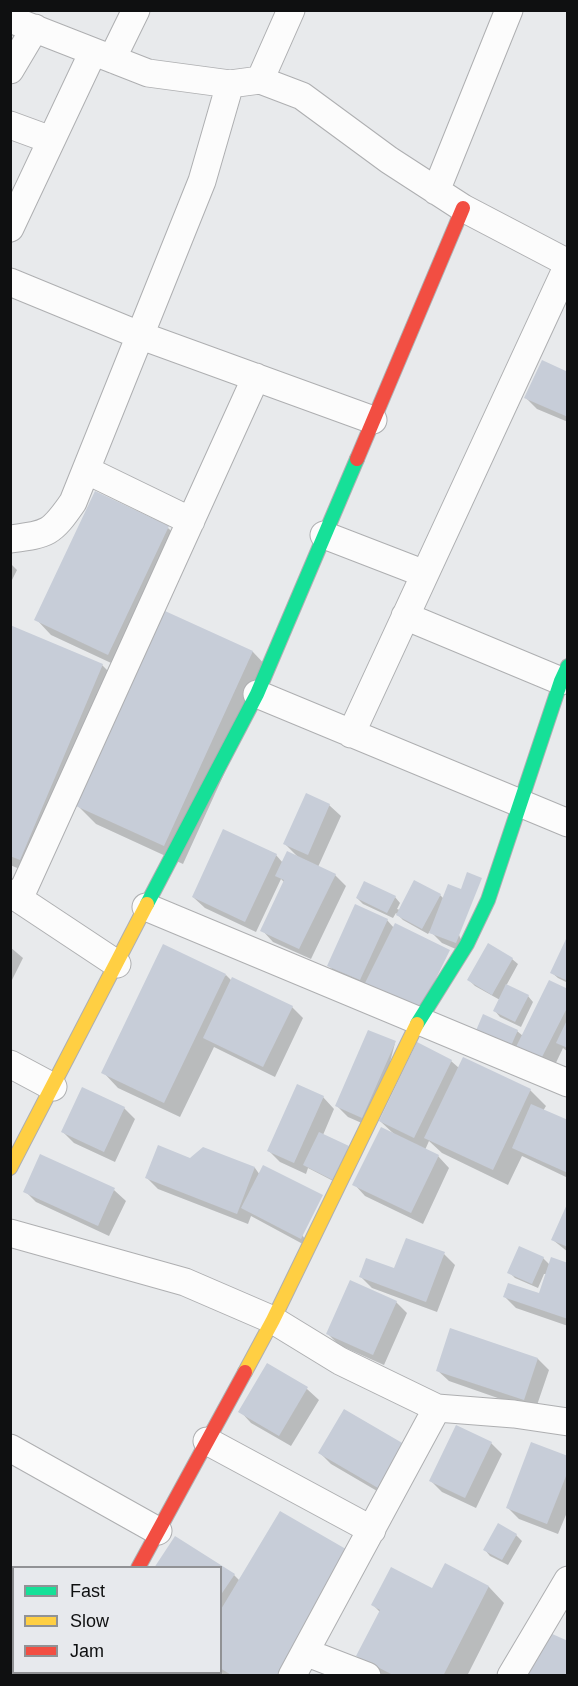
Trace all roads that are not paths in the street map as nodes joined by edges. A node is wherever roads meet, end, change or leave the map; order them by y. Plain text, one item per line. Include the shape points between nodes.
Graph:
1 (136, 10) edge
2 (291, 10) edge
3 (509, 10) edge
4 (23, 23) edge
5 (103, 56) junction
6 (10, 70) edge
7 (260, 80) junction
8 (230, 84) junction
9 (10, 125) edge
10 (51, 140) junction
11 (436, 191) junction
12 (463, 208) junction
13 (10, 228) edge
14 (565, 256) edge
15 (10, 282) edge
16 (139, 335) junction
17 (256, 377) junction
18 (373, 420) junction
19 (86, 470) junction
20 (191, 522) junction
21 (324, 535) junction
22 (10, 539) edge
23 (425, 574) junction
24 (405, 616) junction
25 (564, 673) edge
26 (257, 694) junction
27 (351, 734) junction
28 (521, 804) junction
29 (567, 823) edge
30 (14, 896) edge
31 (146, 907) junction
32 (117, 964) junction
33 (419, 1021) junction
34 (10, 1064) edge
35 (567, 1083) edge
36 (53, 1087) junction
37 (10, 1168) edge
38 (10, 1233) edge
39 (273, 1320) junction
40 (437, 1407) junction
41 (567, 1422) edge
42 (207, 1441) junction
43 (10, 1448) edge
44 (372, 1530) junction
45 (158, 1531) junction
46 (139, 1566) edge
47 (567, 1580) edge
48 (305, 1652) junction
49 (292, 1676) edge
50 (367, 1676) edge
51 (511, 1676) edge

1 - 5 street
2 - 7 street
3 - 11 street
4 - 5 street
4 - 6 street
5 - 8 street via 148,73
5 - 10 street
7 - 8 street
7 - 11 street via 302,96
8 - 16 street via 202,181
9 - 10 street
10 - 13 street
11 - 12 street
12 - 14 street
12 - 18 street
14 - 23 street
15 - 16 street
16 - 17 street
16 - 19 street
17 - 18 street
17 - 20 street
18 - 21 street
19 - 20 street
19 - 22 street via 60,521 43,534
20 - 30 street
21 - 23 street
21 - 26 street
23 - 24 street
24 - 25 street
24 - 27 street
25 - 28 street
26 - 27 street
26 - 31 street
27 - 28 street
28 - 29 street
28 - 33 street via 488,900 467,944
30 - 32 street
31 - 32 street
31 - 33 street
32 - 36 street
33 - 35 street
33 - 39 street
34 - 36 street
36 - 37 street
38 - 39 street via 185,1282
39 - 40 street via 340,1361
39 - 42 street
40 - 41 street
40 - 44 street
42 - 44 street
42 - 45 street
43 - 45 street
44 - 48 street
45 - 46 street
47 - 51 street
48 - 49 street
48 - 50 street

